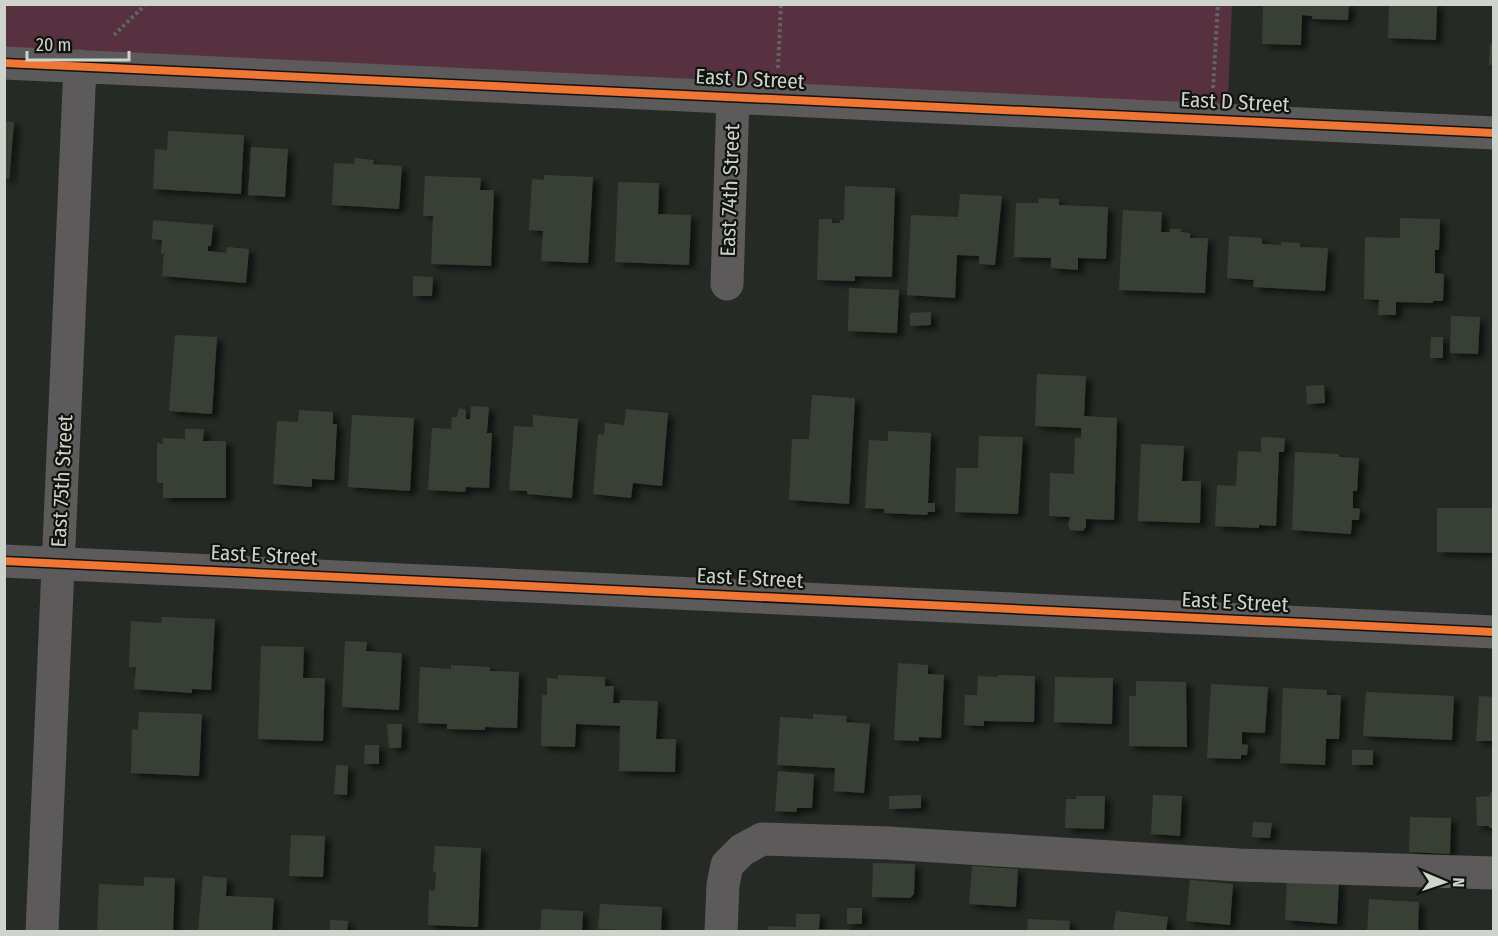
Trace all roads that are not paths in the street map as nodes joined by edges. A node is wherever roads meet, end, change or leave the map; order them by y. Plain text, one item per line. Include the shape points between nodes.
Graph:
1 (4, 63) edge
2 (80, 66) junction
3 (734, 97) junction
4 (1494, 133) edge
5 (727, 284) dead end
6 (4, 561) edge
7 (59, 563) junction
8 (1494, 633) edge
9 (1494, 873) edge
10 (42, 932) edge
11 (721, 932) edge

1 - 2 street, East D Street
2 - 3 street, East D Street
2 - 7 street, East 75th Street
3 - 4 street, East D Street
3 - 5 street, East 74th Street
6 - 7 street, East E Street
7 - 8 street, East E Street
7 - 10 street, East 75th Street
9 - 11 street via 762,839 742,850 728,866

